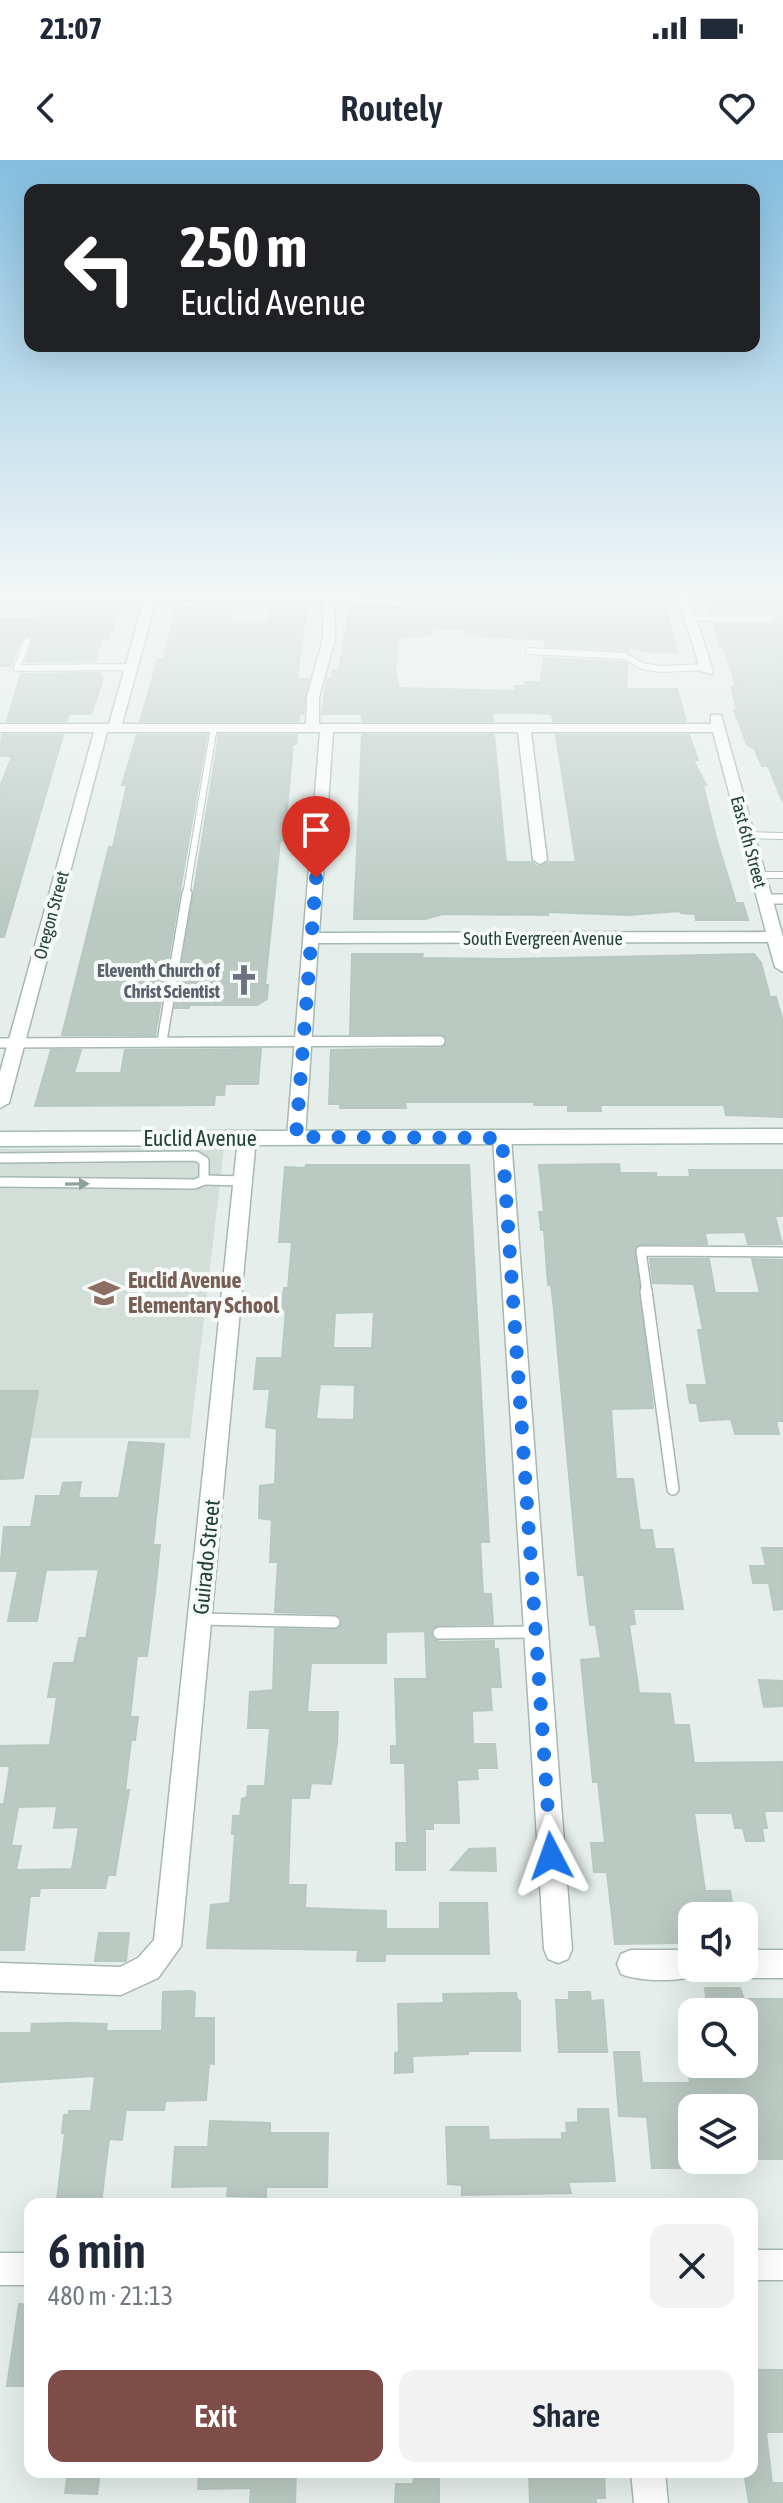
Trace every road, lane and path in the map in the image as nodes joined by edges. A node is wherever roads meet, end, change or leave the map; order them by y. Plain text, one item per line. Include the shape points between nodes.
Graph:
1 (119, 700) edge
2 (315, 700) edge
3 (109, 727) junction
4 (214, 727) junction
5 (0, 728) edge
6 (320, 728) junction
7 (524, 728) junction
8 (747, 835) junction
9 (783, 836) edge
10 (540, 860) dead end
11 (759, 875) junction
12 (783, 875) edge
13 (764, 899) junction
14 (783, 899) edge
15 (775, 937) junction
16 (312, 938) junction
17 (783, 967) edge
18 (162, 1041) junction
19 (304, 1041) junction
20 (440, 1041) dead end
21 (8, 1043) edge
22 (0, 1103) edge
23 (783, 1136) edge
24 (296, 1137) junction
25 (247, 1138) junction
26 (502, 1138) junction
27 (0, 1139) edge
28 (0, 1158) edge
29 (204, 1180) junction
30 (243, 1181) junction
31 (0, 1182) edge
32 (783, 1252) edge
33 (673, 1489) dead end
34 (200, 1619) junction
35 (334, 1622) dead end
36 (536, 1632) junction
37 (439, 1633) dead end
38 (558, 1949) dead end
39 (631, 1964) dead end
40 (678, 1964) edge
41 (758, 1964) edge
42 (783, 1964) edge
43 (0, 1977) edge
44 (758, 2265) edge
45 (783, 2265) edge
46 (0, 2269) edge
47 (24, 2269) edge
48 (649, 2478) edge
49 (651, 2503) edge

1 - 3 street, Oregon Street
2 - 6 street
3 - 4 street
3 - 5 street
3 - 21 street, Oregon Street
4 - 6 street
4 - 18 lane
6 - 7 street
6 - 16 street
7 - 8 street, East 6th Street via 718,723
7 - 10 street
8 - 9 lane
8 - 11 street, East 6th Street
11 - 12 lane
11 - 13 street, East 6th Street
13 - 14 lane
13 - 15 street, East 6th Street
15 - 16 street, South Evergreen Avenue
15 - 17 street, East 6th Street
16 - 19 street
18 - 19 lane
18 - 21 lane
19 - 20 lane
19 - 24 street
21 - 22 street, Oregon Street
23 - 26 street, Euclid Avenue
24 - 25 street, Euclid Avenue
24 - 26 street, Euclid Avenue
25 - 27 street, Euclid Avenue
25 - 30 street, Guirado Street
26 - 36 street
28 - 29 lane via 196,1156 204,1161
29 - 30 lane
31 -> 29 lane
30 - 34 street, Guirado Street
32 - 33 lane via 641,1251
34 - 35 lane
34 - 43 street, Guirado Street via 167,1946 148,1968 121,1981
36 - 37 lane
36 - 38 street
39 - 40 street
41 - 42 street
44 - 45 street
46 - 47 street
48 - 49 street

